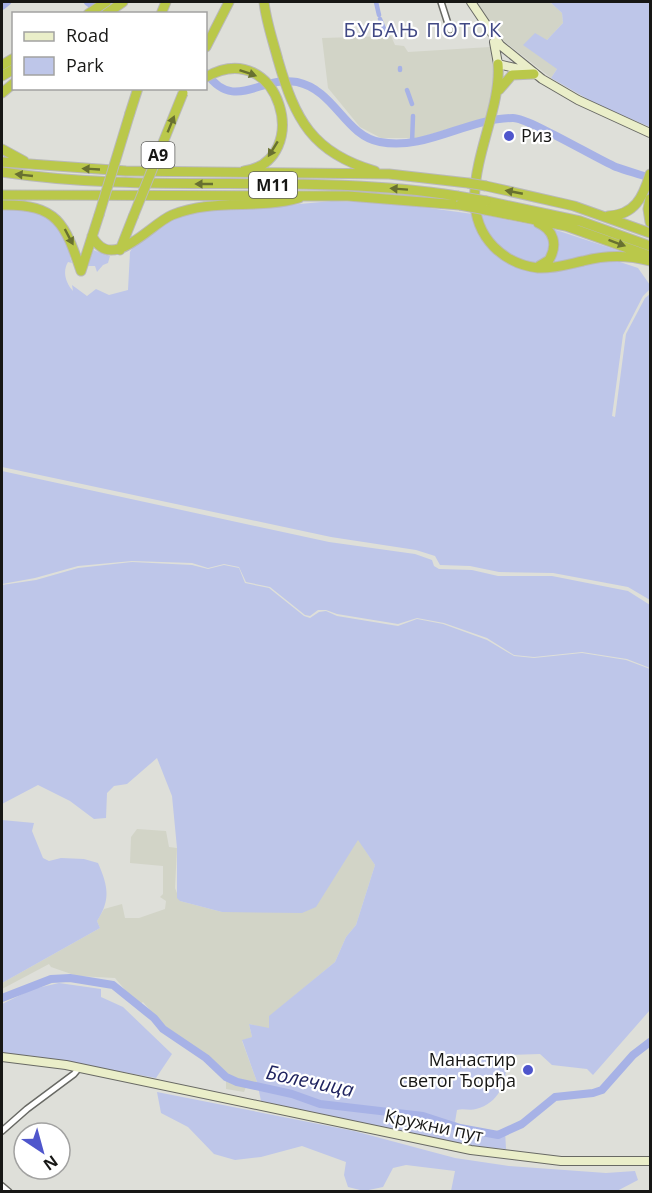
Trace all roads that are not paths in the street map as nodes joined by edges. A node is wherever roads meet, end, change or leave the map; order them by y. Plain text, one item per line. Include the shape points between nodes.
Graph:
1 (123, 2) edge
2 (229, 2) edge
3 (264, 2) edge
4 (441, 2) edge
5 (471, 2) edge
6 (108, 8) edge
7 (450, 30) dead end
8 (492, 36) junction
9 (207, 45) edge
10 (520, 62) junction
11 (498, 64) junction
12 (538, 76) junction
13 (207, 77) edge
14 (132, 90) edge
15 (137, 90) edge
16 (186, 90) edge
17 (499, 90) junction
18 (130, 113) junction
19 (651, 133) edge
20 (2, 149) edge
21 (2, 162) edge
22 (46, 166) junction
23 (2, 172) edge
24 (233, 173) junction
25 (389, 174) junction
26 (651, 174) edge
27 (2, 195) edge
28 (309, 195) junction
29 (651, 199) edge
30 (459, 201) junction
31 (2, 205) edge
32 (486, 205) junction
33 (601, 215) junction
34 (521, 216) junction
35 (651, 222) edge
36 (651, 233) edge
37 (92, 236) junction
38 (651, 246) edge
39 (120, 250) junction
40 (651, 256) edge
41 (651, 261) edge
42 (531, 267) junction
43 (2, 1057) edge
44 (79, 1068) junction
45 (2, 1131) edge
46 (651, 1161) edge
47 (2, 1186) edge
48 (9, 1191) edge

1 - 6 highway
2 - 9 highway
3 - 25 highway via 287,90 301,122 326,148 354,164
4 - 7 street
5 - 8 main road
8 - 10 main road
8 - 11 main road
10 - 11 main road
10 - 12 main road
11 - 12 main road via 523,68
11 - 17 highway
12 - 17 highway via 513,75
12 - 19 main road via 578,100
13 -> 24 highway via 228,69 251,73 268,84 280,102 282,129 274,150 256,167
14 - 18 highway
15 - 18 highway, A9
39 -> 16 highway, A9, bridge
17 - 42 highway via 475,186 477,219 484,235 499,252
18 - 37 highway, A9, bridge
20 - 22 highway via 16,159
21 - 22 highway
24 -> 22 highway
30 -> 23 highway, M11 via 361,186 106,182
24 - 25 highway
33 -> 25 highway, bridge via 486,186
26 - 33 highway via 640,200 630,211 616,216
27 - 28 highway, M11
28 - 30 highway, M11
28 - 39 highway via 279,203 185,210 157,222
29 - 35 highway
30 - 32 highway, M11, bridge
31 -> 37 highway, A9 via 31,207 58,221 70,236 81,271
32 - 34 highway, M11
32 - 38 highway, M11 via 580,222
33 - 36 highway
34 -> 40 highway, M11 via 588,233
34 - 42 highway via 547,228 554,241 549,260 542,266
37 - 39 highway via 100,246
41 - 42 highway via 611,256
43 - 44 main road, Кружни пут
44 - 45 street
44 - 46 main road, Кружни пут via 471,1150 567,1161
47 - 48 street

